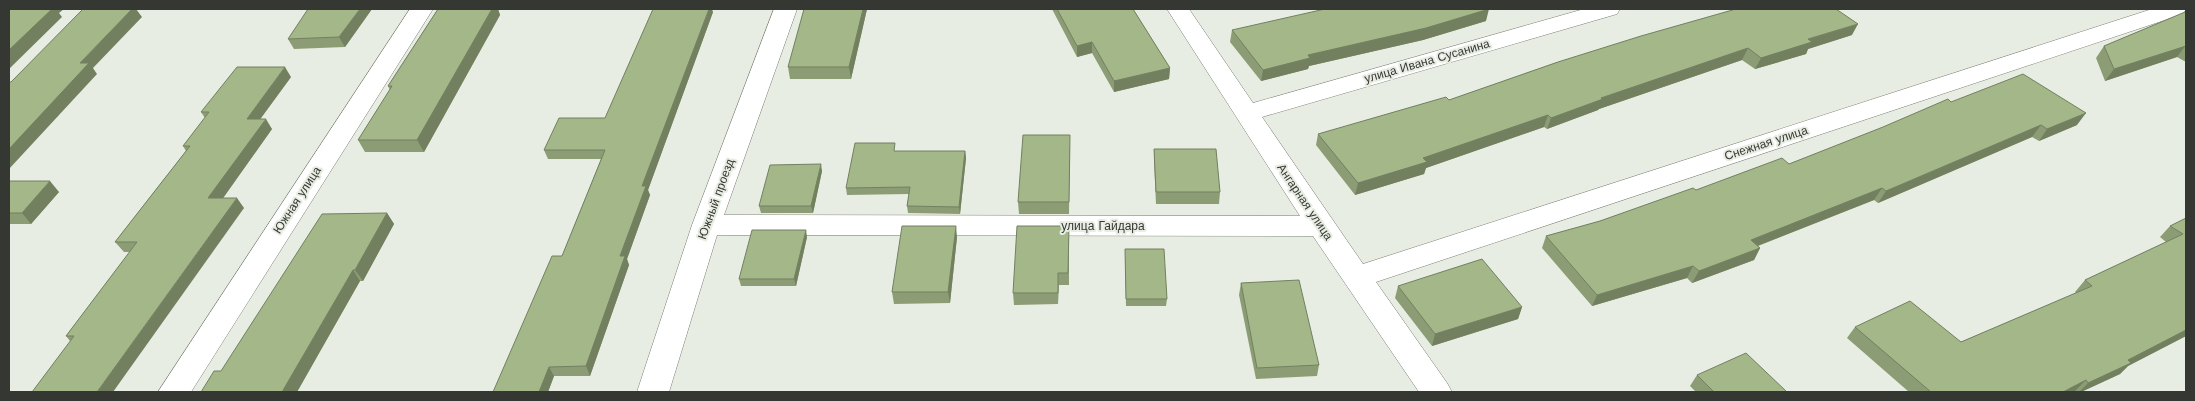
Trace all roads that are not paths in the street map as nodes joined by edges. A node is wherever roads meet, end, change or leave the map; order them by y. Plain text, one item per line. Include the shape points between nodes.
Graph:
1 (421, 9) edge
2 (785, 9) edge
3 (1178, 9) edge
4 (1609, 9) edge
5 (2174, 9) edge
6 (1246, 113) junction
7 (706, 225) junction
8 (1321, 226) junction
9 (1358, 277) junction
10 (174, 392) edge
11 (653, 392) edge
12 (1436, 392) edge

1 - 10 street, Южная улица
2 - 7 street, Южный проезд
3 - 6 street, Ангарная улица
4 - 6 street, улица Ивана Сусанина
5 - 9 street, Снежная улица
6 - 8 street, Ангарная улица
7 - 8 street, улица Гайдара
7 - 11 street, Южный проезд
8 - 9 street, Ангарная улица
9 - 12 street, Ангарная улица

